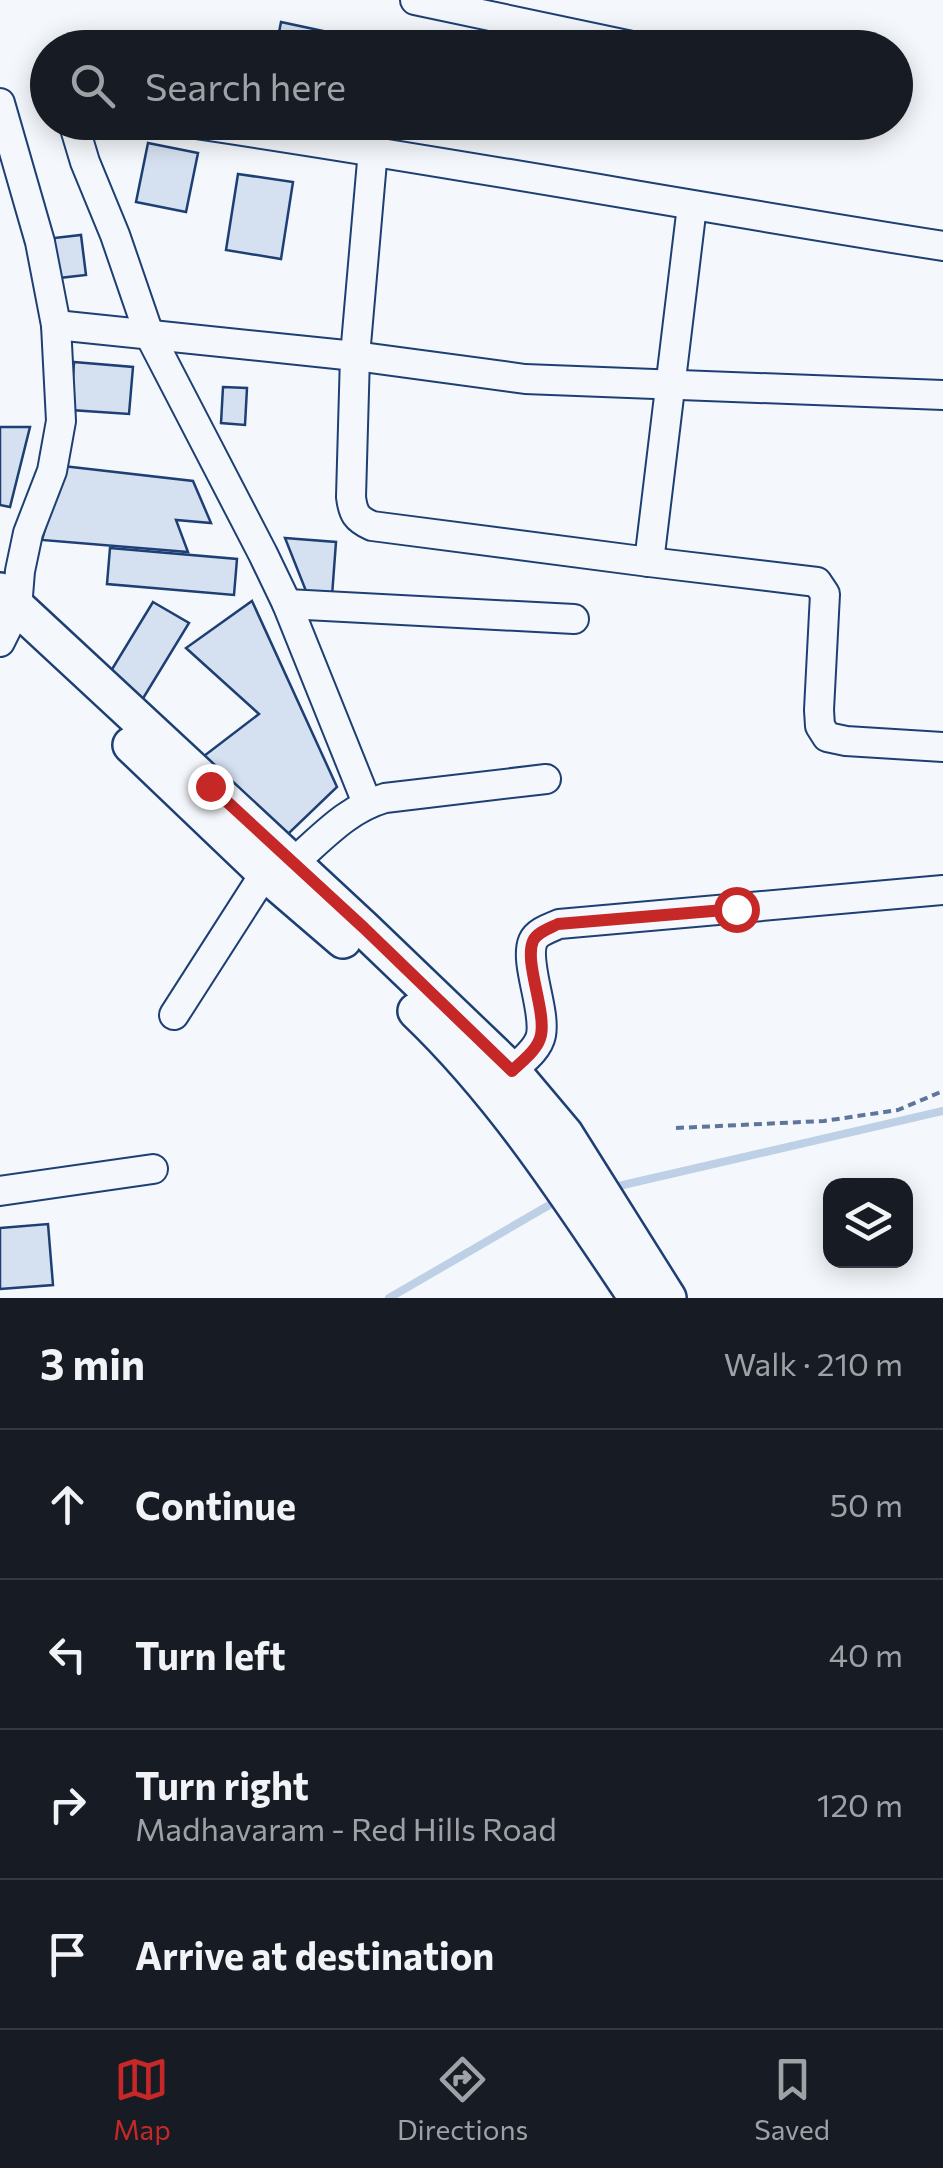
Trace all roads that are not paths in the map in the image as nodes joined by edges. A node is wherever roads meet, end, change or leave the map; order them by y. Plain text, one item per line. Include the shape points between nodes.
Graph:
1 (415, 0) edge
2 (556, 30) edge
3 (0, 103) edge
4 (78, 140) edge
5 (305, 140) edge
6 (373, 150) junction
7 (692, 206) junction
8 (943, 246) edge
9 (56, 325) junction
10 (149, 334) junction
11 (355, 356) junction
12 (670, 384) junction
13 (943, 395) edge
14 (649, 562) junction
15 (286, 604) junction
16 (5, 618) edge
17 (574, 618) dead end
18 (943, 747) edge
19 (546, 779) dead end
20 (367, 803) junction
21 (279, 868) junction
22 (943, 890) edge
23 (174, 1015) dead end
24 (493, 1065) junction
25 (553, 1145) junction
26 (154, 1169) dead end
27 (0, 1191) edge
28 (637, 1298) edge
29 (668, 1298) edge

1 - 2 street
3 - 9 street
4 - 10 street
5 - 6 street
6 - 7 street
6 - 11 street
7 - 8 street
7 - 12 street
9 - 10 street
9 - 16 street via 61,422
10 - 11 street
10 - 15 street
11 - 12 street via 525,379
11 - 14 street via 351,497 359,520
12 - 13 street
12 - 14 street
14 - 18 street via 816,582 825,594 820,726 846,741
15 - 17 street
15 - 20 street
16 - 21 main road
19 - 20 street
20 - 21 street
21 - 23 street
21 - 24 main road via 440,1034
22 - 24 street via 558,924 533,941 542,1033 532,1052
24 - 25 main road
25 - 28 main road
25 - 29 main road
26 - 27 street

